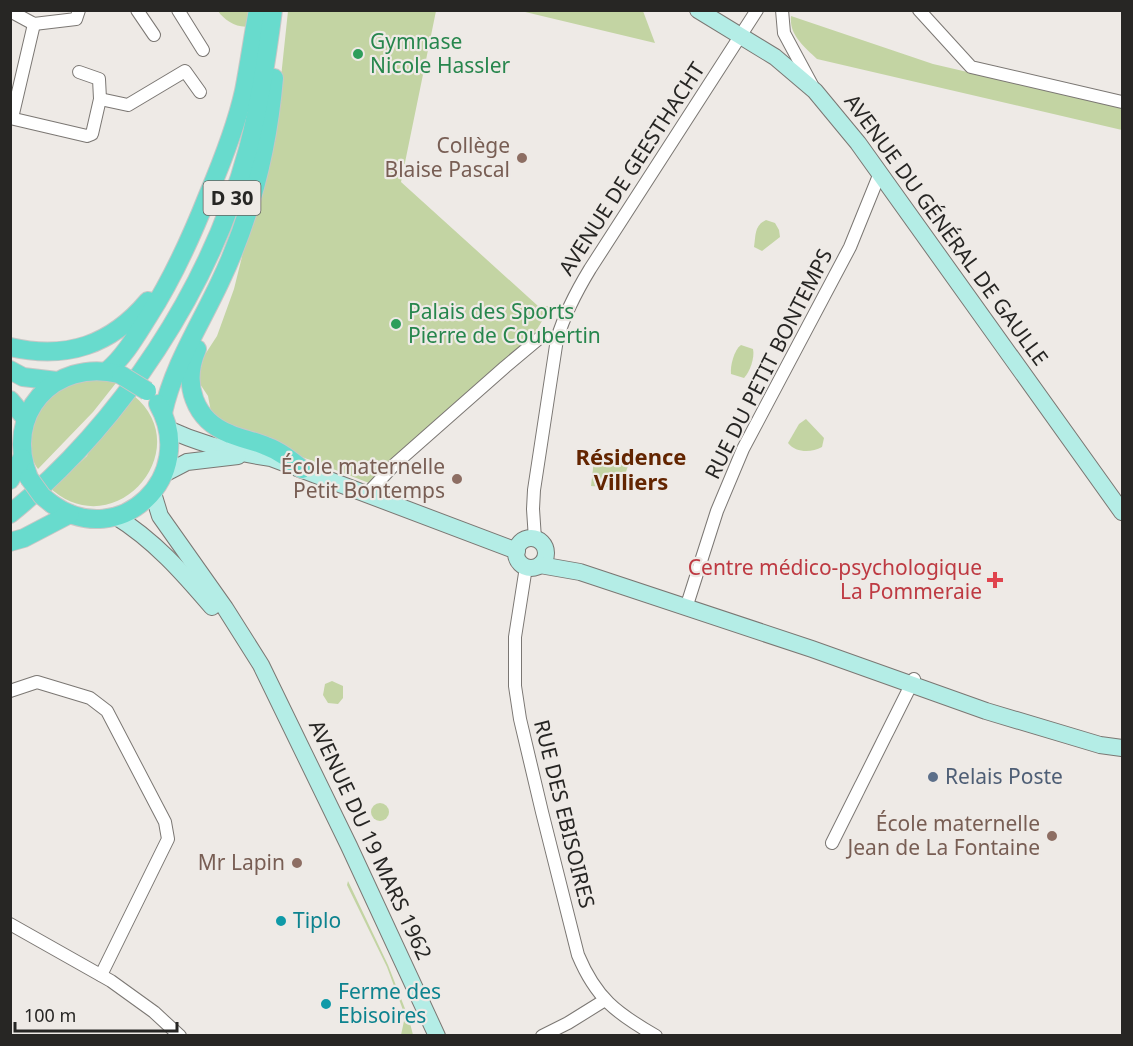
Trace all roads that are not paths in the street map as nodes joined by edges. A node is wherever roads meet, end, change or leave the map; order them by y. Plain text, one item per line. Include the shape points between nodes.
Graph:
1 (79, 10) edge
2 (178, 10) edge
3 (258, 10) edge
4 (266, 10) edge
5 (273, 10) edge
6 (280, 10) edge
7 (698, 10) edge
8 (757, 10) edge
9 (782, 10) edge
10 (919, 10) edge
11 (10, 11) edge
12 (143, 13) edge
13 (34, 24) junction
14 (154, 35) dead end
15 (741, 35) junction
16 (203, 50) dead end
17 (79, 72) dead end
18 (815, 91) junction
19 (200, 92) dead end
20 (100, 99) junction
21 (1122, 102) edge
22 (11, 118) edge
23 (218, 172) junction
24 (880, 173) junction
25 (222, 279) junction
26 (557, 339) junction
27 (10, 347) edge
28 (10, 370) edge
29 (114, 373) junction
30 (57, 381) junction
31 (10, 400) edge
32 (26, 419) junction
33 (165, 421) junction
34 (248, 455) junction
35 (22, 458) junction
36 (302, 469) junction
37 (164, 474) junction
38 (10, 480) edge
39 (153, 493) junction
40 (366, 495) junction
41 (10, 503) edge
42 (1122, 512) edge
43 (10, 514) edge
44 (70, 514) junction
45 (115, 516) junction
46 (535, 539) junction
47 (15, 543) edge
48 (517, 551) junction
49 (538, 562) junction
50 (687, 608) junction
51 (261, 665) junction
52 (913, 681) junction
53 (10, 691) edge
54 (1122, 742) edge
55 (1122, 748) edge
56 (832, 843) dead end
57 (10, 924) edge
58 (101, 975) junction
59 (605, 1000) junction
60 (180, 1035) edge
61 (437, 1035) edge
62 (542, 1035) edge
63 (656, 1035) edge

1 - 13 street via 76,19
2 - 16 street
3 - 23 main road via 243,93
4 - 41 main road, D 30 via 254,94 240,148 199,258 171,312 120,387 64,452
5 - 43 main road, D 30 via 260,98 247,151 207,260 128,391 53,476
6 - 25 main road via 271,116 259,174
7 - 15 main road, AVENUE DU GÉNÉRAL DE GAULLE
8 - 15 street, AVENUE DE GEESTHACHT
9 - 18 street via 784,33
10 - 21 street via 971,67
11 - 13 street
12 - 14 street
13 - 22 street
15 - 18 main road, AVENUE DU GÉNÉRAL DE GAULLE
15 - 26 street, AVENUE DE GEESTHACHT via 574,295
17 - 20 street via 99,79
18 - 24 main road, AVENUE DU GÉNÉRAL DE GAULLE
19 - 20 street via 186,71 128,105
20 - 22 street via 92,134 87,136
23 - 27 main road via 155,292 135,316 105,337 71,350 38,352
23 - 29 main road via 182,258
24 - 42 main road, AVENUE DU GÉNÉRAL DE GAULLE
24 - 50 street, RUE DU PETIT BONTEMPS via 850,247 743,449 717,511
25 - 33 main road via 167,391
25 - 36 main road via 221,294 191,364 193,396 214,426 285,455
26 - 40 street via 542,336 504,367 395,464
26 - 46 street, AVENUE DE GEESTHACHT via 534,490
28 - 30 main road via 23,377
29 - 30 main road via 81,372
29 - 33 main road, bridge via 147,391
30 - 32 main road via 38,397
31 - 32 main road
32 - 35 main road
33 - 34 main road via 188,437
33 - 37 main road via 170,452
34 - 36 main road via 272,458
34 - 37 main road via 187,462
35 - 38 main road
35 - 44 main road, bridge via 29,478 42,496
36 - 40 main road
37 - 39 main road
39 - 45 main road via 139,505
39 - 51 main road, AVENUE DU 19 MARS 1962 via 160,516
40 - 48 main road
44 - 45 main road via 93,519
44 - 47 main road
45 - 51 main road, AVENUE DU 19 MARS 1962 via 173,561
46 - 48 main road via 521,542
46 - 49 main road via 543,544
48 - 49 main road via 519,561
49 - 50 main road
49 - 59 street, RUE DES EBISOIRES via 515,637 520,719 578,955 587,976
50 - 52 main road via 812,649 884,667
51 - 61 main road, AVENUE DU 19 MARS 1962
52 - 54 main road via 1052,720 1101,740
52 - 55 main road via 1048,731
52 - 56 street
53 - 58 street via 36,682 90,698 107,711 165,822 168,839
57 - 58 street
58 - 60 street
59 - 62 street
59 - 63 street, RUE DES EBISOIRES via 623,1017

